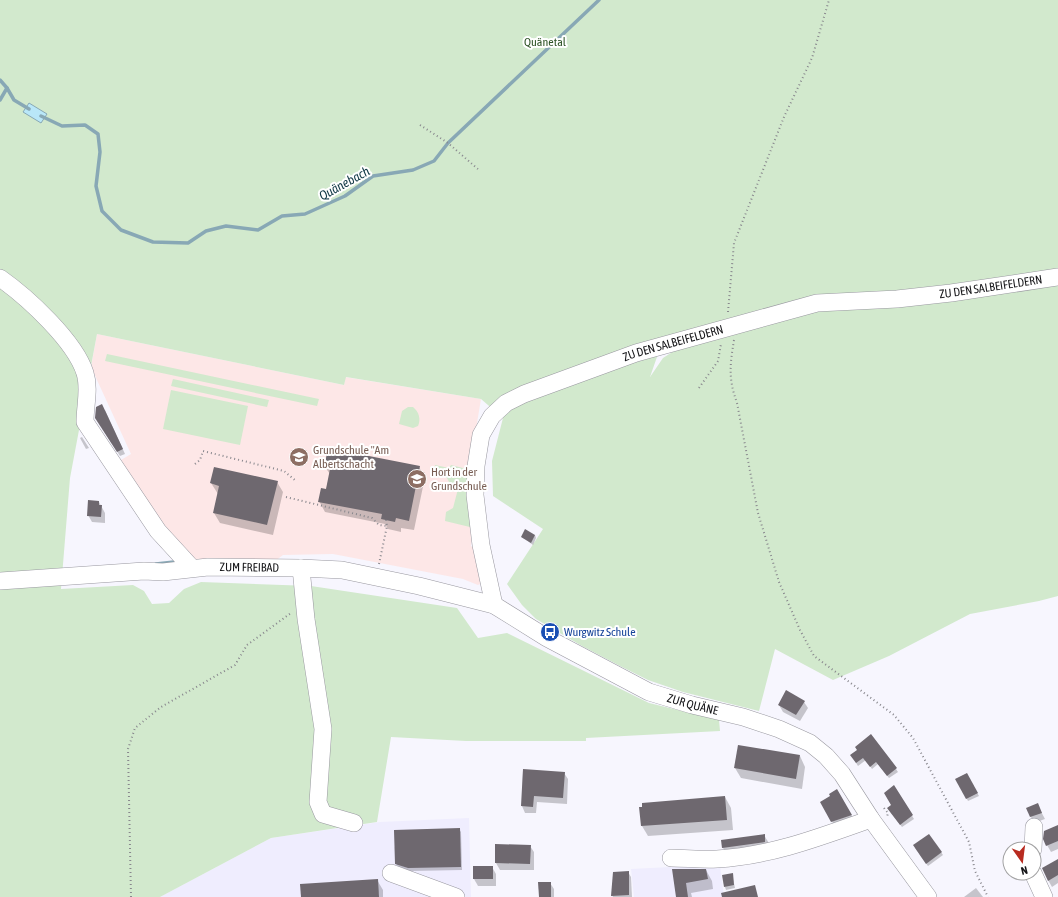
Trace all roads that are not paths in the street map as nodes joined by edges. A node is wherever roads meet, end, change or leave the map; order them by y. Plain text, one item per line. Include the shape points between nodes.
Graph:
1 (1058, 277) edge
2 (0, 278) edge
3 (192, 568) junction
4 (301, 568) junction
5 (0, 581) edge
6 (494, 605) junction
7 (879, 819) junction
8 (354, 823) dead end
9 (1034, 827) dead end
10 (1033, 841) edge
11 (671, 858) dead end
12 (391, 873) dead end
13 (1037, 881) edge
14 (456, 897) edge
15 (928, 897) edge
16 (1044, 897) edge

1 - 6 street, ZU DEN SALBEIFELDERN via 897,299 817,303 636,353 506,403 492,416 481,435 476,466 475,495 481,544
2 - 3 street via 18,291 53,325 80,362 85,374 88,395 85,422 158,531
3 - 4 street, ZUM FREIBAD
3 - 5 street, ZUM FREIBAD
4 - 6 street, ZUM FREIBAD via 342,570
4 - 8 street via 323,729 318,802 323,814
6 - 7 street, ZUR QUÄNE via 547,638 649,692 742,717 797,736 826,756
7 - 11 street via 770,852 716,860
7 - 15 street, ZUR QUÄNE
9 - 10 street
12 - 14 street
13 - 16 street

